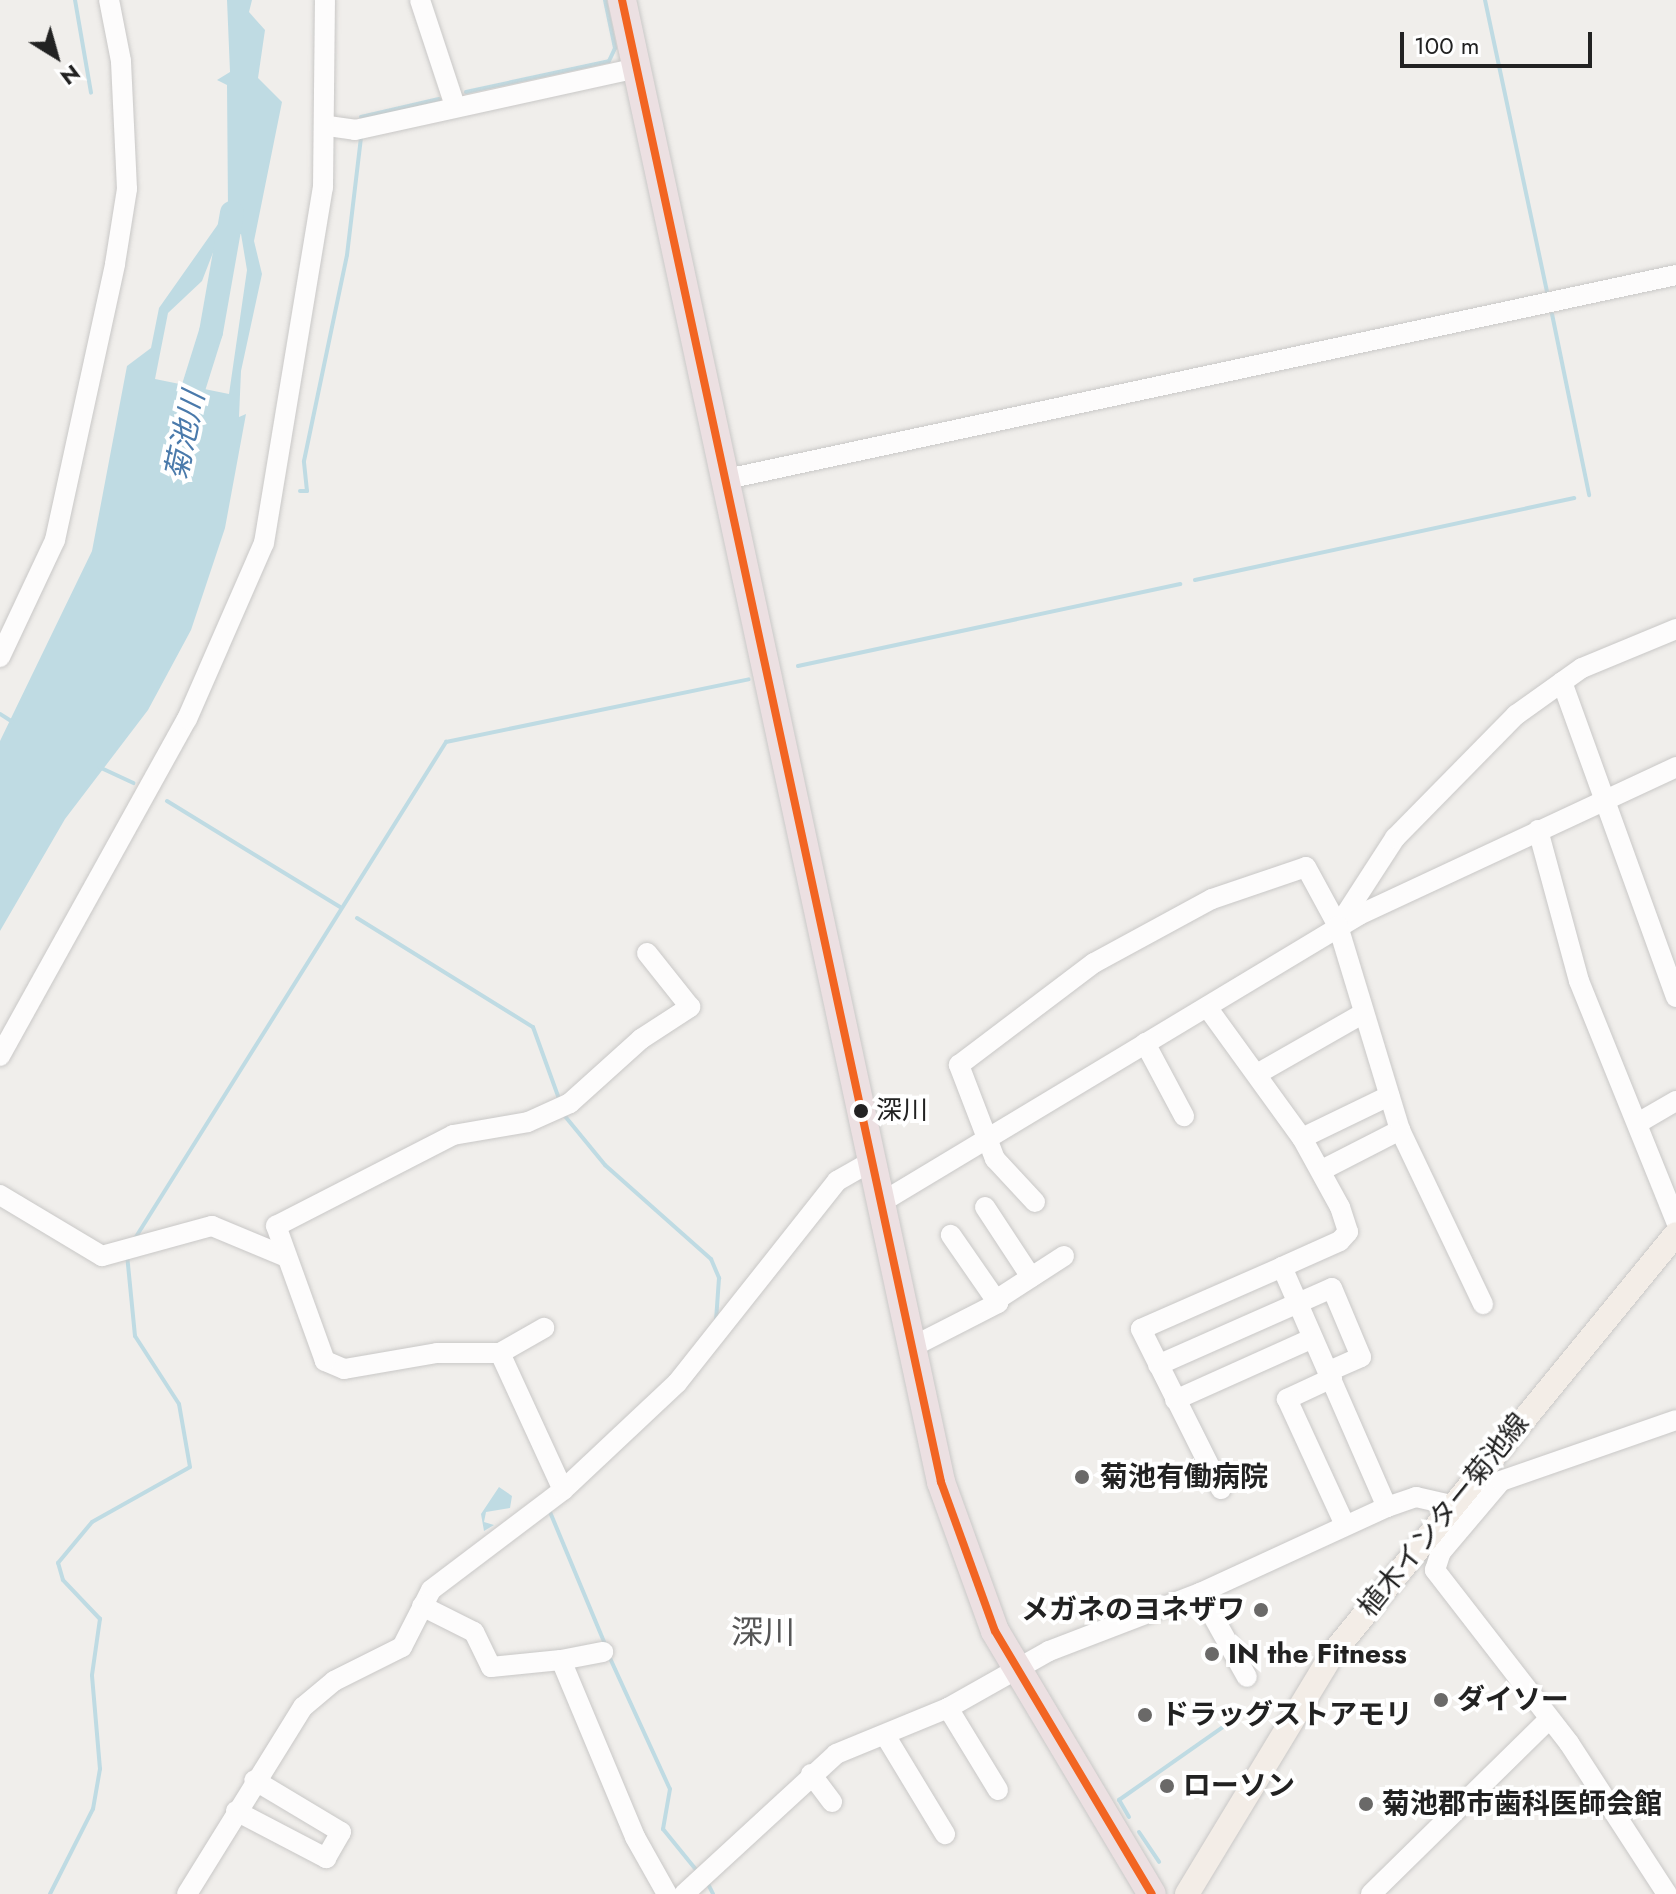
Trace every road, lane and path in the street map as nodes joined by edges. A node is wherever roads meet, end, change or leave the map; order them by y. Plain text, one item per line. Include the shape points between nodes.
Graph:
1 (109, 0) edge
2 (325, 0) edge
3 (420, 0) edge
4 (622, 0) edge
5 (636, 68) junction
6 (455, 106) junction
7 (328, 126) junction
8 (1676, 275) edge
9 (727, 479) junction
10 (1676, 629) edge
11 (0, 657) edge
12 (1562, 682) junction
13 (1676, 767) edge
14 (1608, 798) junction
15 (1538, 830) junction
16 (1338, 926) junction
17 (647, 953) dead end
18 (1676, 997) edge
19 (1207, 1007) junction
20 (1362, 1014) junction
21 (1145, 1043) junction
22 (0, 1056) edge
23 (1257, 1074) junction
24 (1389, 1096) junction
25 (1676, 1101) edge
26 (1184, 1116) dead end
27 (1638, 1123) junction
28 (1400, 1130) junction
29 (989, 1138) junction
30 (1302, 1138) junction
31 (872, 1161) junction
32 (1322, 1170) junction
33 (0, 1195) edge
34 (882, 1202) junction
35 (1035, 1202) dead end
36 (985, 1207) dead end
37 (1676, 1221) edge
38 (1676, 1234) edge
39 (951, 1235) dead end
40 (284, 1256) junction
41 (1064, 1256) dead end
42 (1282, 1267) junction
43 (1031, 1277) junction
44 (996, 1300) junction
45 (1297, 1302) junction
46 (1483, 1304) dead end
47 (544, 1328) dead end
48 (1313, 1338) junction
49 (912, 1347) junction
50 (500, 1353) junction
51 (1158, 1365) junction
52 (1330, 1374) junction
53 (1175, 1400) junction
54 (1676, 1420) edge
55 (1480, 1485) junction
56 (1221, 1489) dead end
57 (563, 1490) junction
58 (1451, 1505) junction
59 (1387, 1507) junction
60 (1345, 1525) junction
61 (1200, 1593) junction
62 (422, 1606) junction
63 (603, 1652) dead end
64 (561, 1660) junction
65 (1016, 1669) junction
66 (1247, 1677) dead end
67 (948, 1708) junction
68 (1549, 1719) junction
69 (885, 1735) junction
70 (811, 1774) junction
71 (254, 1780) junction
72 (998, 1790) dead end
73 (832, 1802) dead end
74 (236, 1811) junction
75 (945, 1834) dead end
76 (187, 1894) edge
77 (667, 1894) edge
78 (684, 1894) edge
79 (1152, 1894) edge
80 (1187, 1894) edge
81 (1371, 1894) edge
82 (1667, 1894) edge

1 - 11 street via 121,61 127,189 115,264 66,503
2 - 7 street
3 - 6 street
4 - 5 highway
5 - 6 street
5 - 9 highway
6 - 7 street via 355,130
7 - 22 street via 264,543 187,719
8 - 9 street
9 - 31 highway
10 - 12 street
12 - 14 street
12 - 16 street via 1516,715 1395,838
13 - 14 street
14 - 15 street
14 - 18 street
15 - 16 street
15 - 27 street via 1579,981
16 - 19 street
16 - 20 street
16 - 29 street via 1306,867 1299,868 1212,899 1094,963 959,1065
17 - 40 street via 690,1007 557,1110 453,1135 281,1219 276,1234
19 - 21 street
19 - 23 street
20 - 23 street
20 - 24 street
21 - 26 street
21 - 29 street
23 - 30 street
24 - 28 street
24 - 30 street
25 - 27 street
27 - 37 street
28 - 32 street
28 - 46 street
29 - 34 street
29 - 35 street via 1005,1173
30 - 32 street
31 - 34 highway
31 - 57 street via 837,1181 687,1372
32 - 42 street via 1348,1232
33 - 40 street via 96,1254 128,1253 212,1226
34 - 49 highway
36 - 43 street
38 - 55 main road, 植木インター菊池線
39 - 44 street
40 - 50 street via 334,1368 437,1353
41 - 43 street
42 - 45 street
42 - 51 street via 1141,1329
43 - 44 street
44 - 49 street
45 - 48 street
45 - 51 street
45 - 52 street via 1332,1288 1361,1357
47 - 50 street
48 - 52 street
48 - 53 street
49 - 65 highway via 954,1531
50 - 57 street
51 - 53 street
52 - 59 street
52 - 60 street via 1287,1399
53 - 56 street
54 - 55 street
55 - 58 main road, 植木インター菊池線
55 - 68 street via 1435,1570
57 - 62 street via 431,1590
58 - 59 street via 1425,1497
58 - 80 main road, 植木インター菊池線 via 1297,1704
59 - 60 street
60 - 61 street
61 - 65 street
61 - 66 street
62 - 64 street via 474,1632 491,1667
62 - 71 street via 394,1655 334,1681 303,1707
63 - 64 street
64 - 77 street via 640,1848
65 - 67 street
65 - 79 highway
67 - 69 street
67 - 72 street
68 - 81 street
68 - 82 street
69 - 70 street via 836,1754
69 - 75 street
70 - 73 street
70 - 78 street
71 - 74 street
71 - 74 street via 341,1832 326,1858
74 - 76 street

